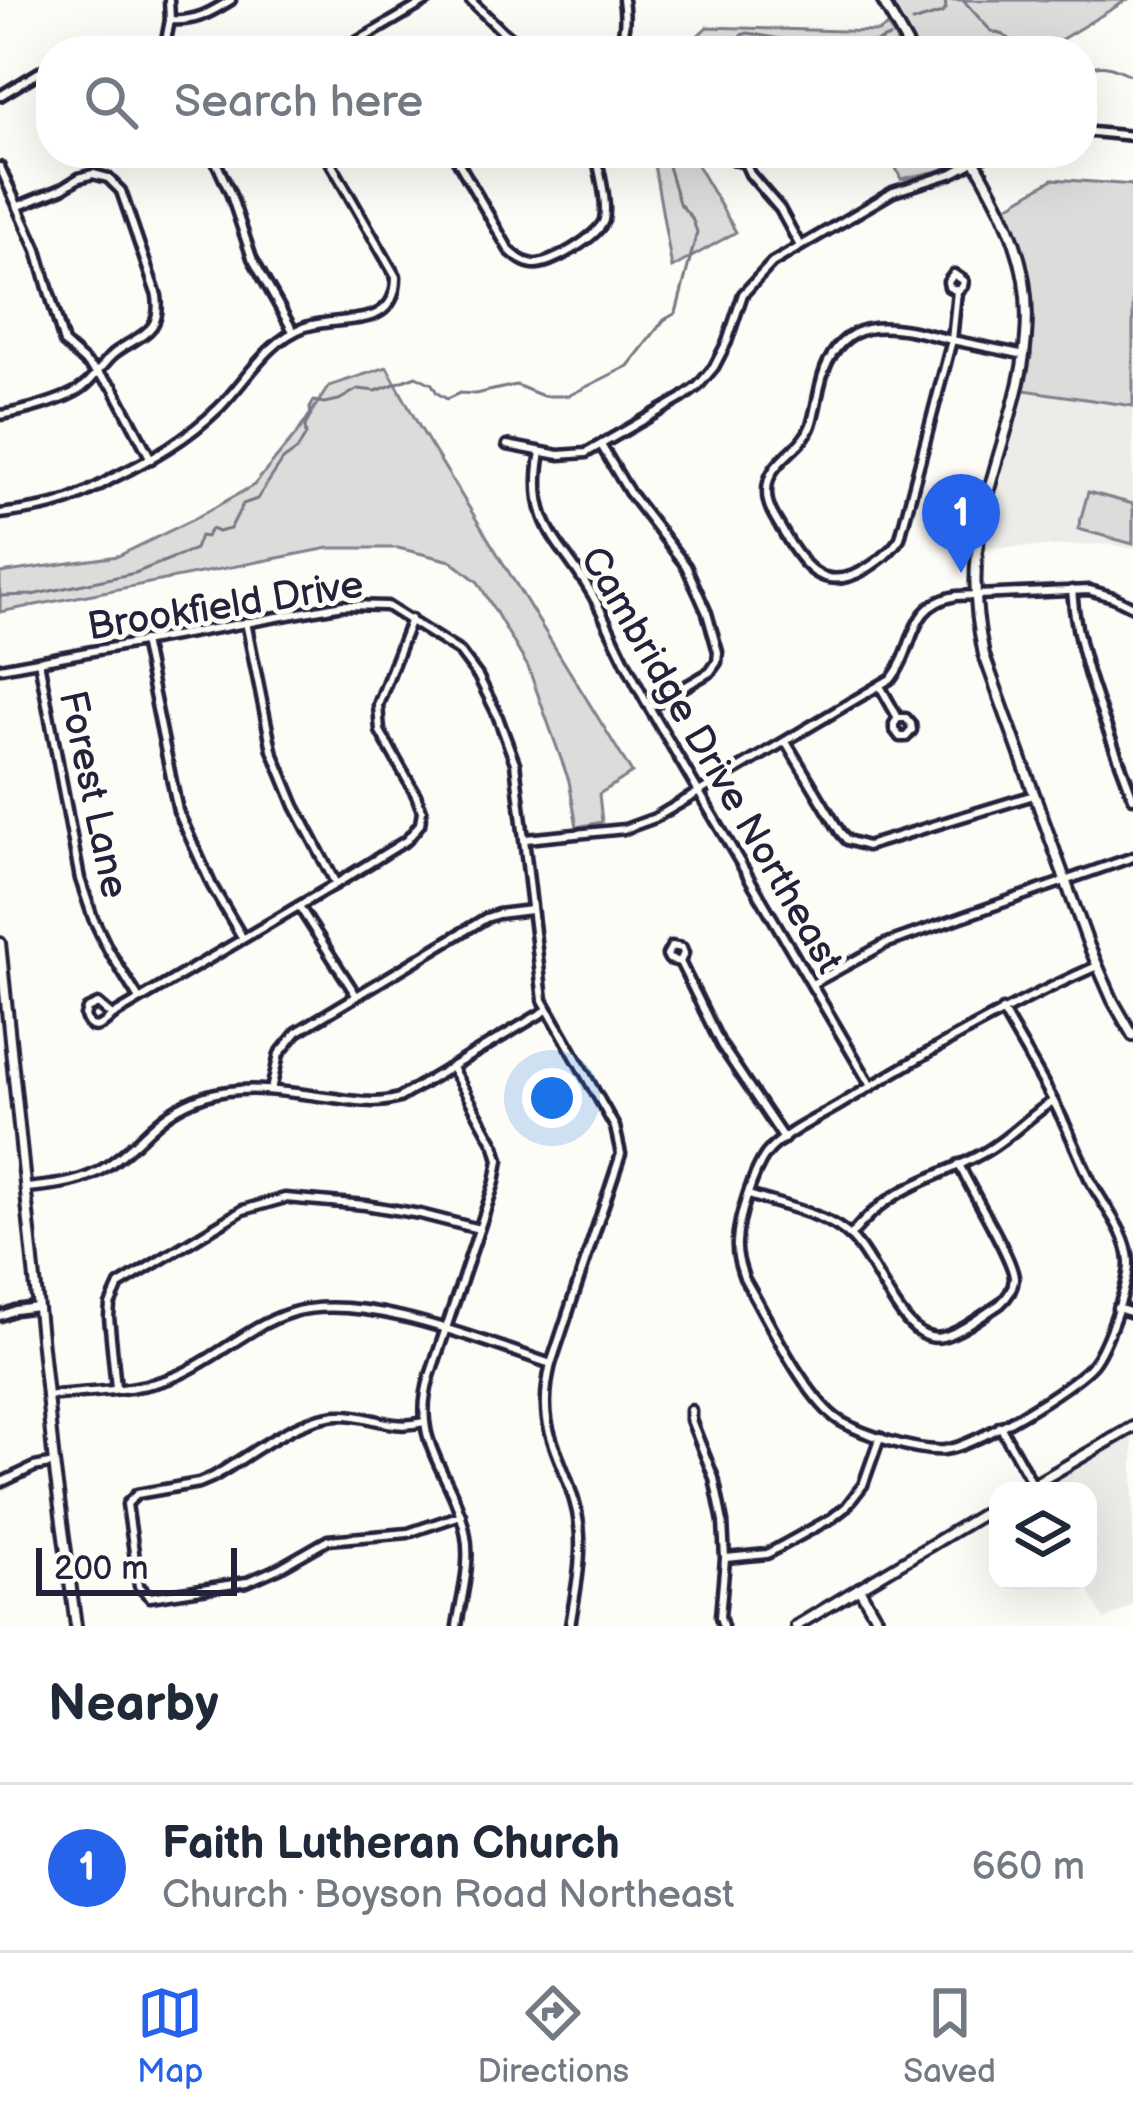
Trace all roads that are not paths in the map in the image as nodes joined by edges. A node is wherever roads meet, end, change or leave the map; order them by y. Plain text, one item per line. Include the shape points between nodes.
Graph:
1 (170, 0) edge
2 (231, 0) edge
3 (428, 0) edge
4 (470, 0) edge
5 (622, 0) edge
6 (882, 0) edge
7 (170, 20) junction
8 (167, 36) edge
9 (367, 36) edge
10 (509, 36) edge
11 (623, 36) edge
12 (902, 36) edge
13 (36, 74) edge
14 (0, 96) edge
15 (1097, 132) edge
16 (1133, 136) edge
17 (0, 167) edge
18 (219, 168) edge
19 (334, 168) edge
20 (463, 168) edge
21 (598, 168) edge
22 (747, 168) edge
23 (955, 168) edge
24 (979, 168) edge
25 (19, 206) junction
26 (800, 246) junction
27 (956, 291) dead end
28 (293, 331) junction
29 (952, 340) junction
30 (1024, 356) junction
31 (97, 372) junction
32 (0, 415) edge
33 (507, 445) dead end
34 (601, 445) junction
35 (541, 452) junction
36 (151, 459) junction
37 (0, 514) edge
38 (1072, 590) junction
39 (976, 596) junction
40 (1133, 608) edge
41 (411, 619) junction
42 (246, 622) junction
43 (143, 641) junction
44 (39, 661) junction
45 (0, 668) edge
46 (880, 686) junction
47 (649, 707) junction
48 (898, 718) dead end
49 (786, 742) junction
50 (699, 792) junction
51 (1034, 795) junction
52 (1133, 798) edge
53 (526, 839) junction
54 (1133, 857) edge
55 (1064, 882) junction
56 (336, 884) junction
57 (299, 906) junction
58 (532, 910) junction
59 (243, 938) junction
60 (0, 944) edge
61 (680, 962) dead end
62 (1096, 967) junction
63 (812, 984) junction
64 (356, 995) junction
65 (139, 1000) junction
66 (548, 1010) junction
67 (1002, 1010) junction
68 (112, 1016) junction
69 (1133, 1036) edge
70 (452, 1068) junction
71 (871, 1086) junction
72 (271, 1090) junction
73 (1053, 1101) junction
74 (784, 1139) junction
75 (958, 1164) junction
76 (27, 1188) junction
77 (749, 1196) junction
78 (1133, 1225) edge
79 (478, 1229) junction
80 (1119, 1233) junction
81 (850, 1236) junction
82 (1133, 1238) edge
83 (1124, 1243) junction
84 (39, 1307) junction
85 (1118, 1308) junction
86 (1133, 1313) edge
87 (0, 1316) edge
88 (446, 1329) junction
89 (550, 1364) junction
90 (116, 1388) junction
91 (48, 1396) junction
92 (691, 1410) dead end
93 (424, 1422) junction
94 (1000, 1426) junction
95 (1133, 1427) edge
96 (880, 1437) junction
97 (54, 1463) junction
98 (1032, 1482) edge
99 (1039, 1482) edge
100 (0, 1484) edge
101 (989, 1510) edge
102 (461, 1515) junction
103 (725, 1558) junction
104 (859, 1588) junction
105 (76, 1626) edge
106 (457, 1626) edge
107 (570, 1626) edge
108 (723, 1626) edge
109 (796, 1626) edge
110 (881, 1626) edge

1 - 7 street
2 - 7 street via 192,20
3 - 9 street
4 - 10 street
5 - 11 street
6 - 12 street
7 - 8 street
13 - 14 street
15 - 16 street
17 - 25 street
18 - 28 street via 252,258
19 - 28 street via 396,278 396,292 377,315
20 - 21 street via 509,250 532,265 601,226
22 - 26 street
23 - 26 street via 893,192
24 - 30 street via 1021,263
25 - 31 street via 64,343
25 - 31 street via 93,174 121,191 159,312 153,328
26 - 34 street via 743,294 727,342 698,386
27 - 29 street
28 - 36 street via 200,426
29 - 29 street via 900,538 859,573 820,576 800,561 767,494 774,468 806,436 826,365 848,338 884,324
29 - 30 street
30 - 39 street via 976,551
31 - 32 street via 69,394
31 - 36 street
33 - 35 street
34 - 35 street via 573,455
34 - 47 street via 686,566 718,652 710,672
35 - 47 street, Cambridge Drive Northeast via 537,491 550,536 597,603
36 - 37 street via 64,502
38 - 39 street
38 - 40 street via 1100,592
38 - 52 street via 1083,655
39 - 46 street via 929,606 898,669
39 - 51 street via 984,655
41 - 42 street, Brookfield Drive via 386,606 344,605
41 - 53 street, Brookfield Drive via 460,652 478,676 515,763
41 - 56 street via 378,706 380,731 416,795 421,824
42 - 43 street, Brookfield Drive
42 - 56 street via 272,750
43 - 44 street, Brookfield Drive
43 - 59 street via 178,811
44 - 45 street, Brookfield Drive
44 - 65 street, Forest Lane via 80,879 92,918
46 - 48 street
46 - 49 street
47 - 50 street, Cambridge Drive Northeast
49 - 50 street
49 - 51 street via 840,832 857,844
50 - 53 street via 639,826
50 - 63 street, Cambridge Drive Northeast
51 - 55 street
53 - 58 street, Brookfield Drive
54 - 55 street
55 - 62 street
55 - 63 street via 885,944
56 - 57 street
57 - 59 street
57 - 64 street
58 - 64 street via 486,918
58 - 66 street, Brookfield Drive
59 - 65 street
60 - 76 street
61 - 74 street
62 - 67 street
62 - 69 street
63 - 71 street, Cambridge Drive Northeast
64 - 72 street via 286,1042
65 - 68 street
66 - 70 street
66 - 89 street, Brookfield Drive via 615,1127 621,1154
67 - 71 street
67 - 73 street
68 - 68 street via 95,1028 86,1016 98,1004
70 - 72 street via 386,1102
70 - 79 street via 499,1160
71 - 74 street
72 - 76 street via 190,1102 96,1173
73 - 75 street
73 - 80 street
74 - 77 street via 764,1158
75 - 81 street via 898,1192
75 - 81 street via 1010,1259 1007,1298 942,1337 920,1334
76 - 84 street
77 - 81 street
77 - 96 street via 737,1240 744,1278 820,1404
78 - 80 street
79 - 88 street
79 - 90 street via 312,1200 243,1210 119,1285 109,1317
80 - 83 street
82 - 83 street
83 - 85 street via 1129,1265
84 - 87 street
84 - 91 street
85 - 86 street
85 - 94 street via 1084,1374
88 - 89 street
88 - 90 street via 376,1313 302,1310 177,1376
88 - 93 street
89 - 107 street, Brookfield Drive via 547,1426 581,1544
90 - 91 street
91 - 97 street
92 - 103 street via 719,1498
93 - 102 street
93 - 102 street via 321,1418 199,1483 137,1494 127,1504 139,1586 150,1597 233,1586 328,1540 408,1533
94 - 96 street via 945,1450
94 - 98 street
95 - 99 street
96 - 103 street via 863,1485 832,1518 767,1554
97 - 100 street
97 - 105 street
101 - 104 street
102 - 106 street via 468,1554
103 - 108 street
104 - 109 street
104 - 110 street

